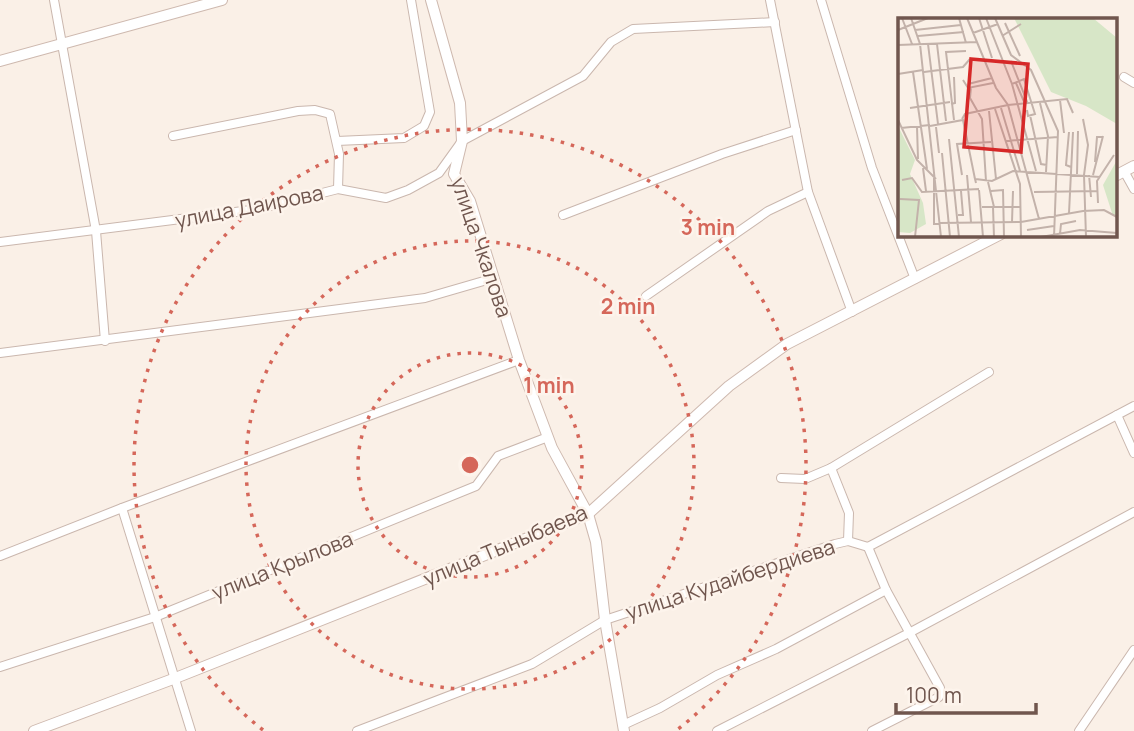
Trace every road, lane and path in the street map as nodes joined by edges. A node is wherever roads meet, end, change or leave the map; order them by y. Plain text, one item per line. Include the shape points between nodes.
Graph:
1 (54, 0) edge
2 (222, 0) edge
3 (411, 0) edge
4 (432, 0) edge
5 (770, 0) edge
6 (821, 0) edge
7 (775, 22) junction
8 (63, 43) junction
9 (0, 61) edge
10 (1124, 77) dead end
11 (1134, 83) edge
12 (796, 130) junction
13 (173, 136) dead end
14 (337, 141) junction
15 (462, 141) junction
16 (1124, 171) edge
17 (338, 189) junction
18 (1134, 189) edge
19 (808, 192) junction
20 (563, 215) dead end
21 (96, 231) junction
22 (898, 235) edge
23 (898, 236) edge
24 (997, 236) edge
25 (0, 242) edge
26 (494, 278) junction
27 (915, 279) junction
28 (646, 296) dead end
29 (852, 312) junction
30 (105, 341) junction
31 (0, 354) edge
32 (519, 360) junction
33 (989, 372) dead end
34 (1134, 406) edge
35 (1116, 415) junction
36 (548, 437) junction
37 (1134, 453) edge
38 (831, 468) junction
39 (780, 478) dead end
40 (122, 508) junction
41 (1134, 512) edge
42 (588, 514) junction
43 (848, 541) junction
44 (868, 547) junction
45 (0, 556) edge
46 (886, 590) junction
47 (155, 617) junction
48 (605, 621) junction
49 (909, 633) junction
50 (1134, 650) edge
51 (0, 667) edge
52 (173, 679) junction
53 (623, 728) edge
54 (34, 731) edge
55 (191, 731) edge
56 (357, 731) edge
57 (717, 731) edge
58 (872, 731) edge
59 (1079, 731) edge

1 - 8 street
2 - 8 street
3 - 14 street via 430,112 424,126 404,138
4 - 15 street, улица Чкалова via 460,103
5 - 7 street
6 - 22 street via 872,168
7 - 12 street
7 - 15 street, улица Даирова via 633,29 611,42 583,76
8 - 9 street
8 - 21 street
10 - 11 street
12 - 19 street
12 - 20 street
13 - 14 street via 315,110 330,114
14 - 17 street
15 - 17 street, улица Даирова via 439,173 408,190 386,198
15 - 26 street, улица Чкалова via 454,174 470,201
16 - 18 street
17 - 21 street, улица Даирова via 259,209
19 - 28 street via 768,211
19 - 29 street
21 - 25 street, улица Даирова
21 - 30 street
23 - 27 street
24 - 27 street, улица Тыныбаева
26 - 30 street via 425,298
26 - 32 street, улица Чкалова
27 - 29 street, улица Тыныбаева
29 - 42 street, улица Тыныбаева via 787,344 729,386
30 - 31 street
32 - 36 street, улица Чкалова
32 - 40 street
33 - 38 street
34 - 35 street
35 - 37 street
35 - 44 street
36 - 42 street, улица Чкалова
36 - 47 street, улица Крылова via 498,456 476,486
38 - 39 street via 805,480
38 - 43 street via 849,513
40 - 45 street
40 - 47 street
41 - 49 street
42 - 48 street, улица Чкалова via 596,542
42 - 52 street, улица Тыныбаева
43 - 44 street, улица Кудайбердиева
43 - 48 street, улица Кудайбердиева
44 - 46 street
46 - 49 street
46 - 53 street
47 - 51 street, улица Крылова
47 - 52 street
48 - 53 street, улица Чкалова
48 - 56 street, улица Кудайбердиева via 532,664
49 - 57 street
49 - 58 street via 940,688 939,697
50 - 59 street
52 - 54 street, улица Тыныбаева
52 - 55 street

